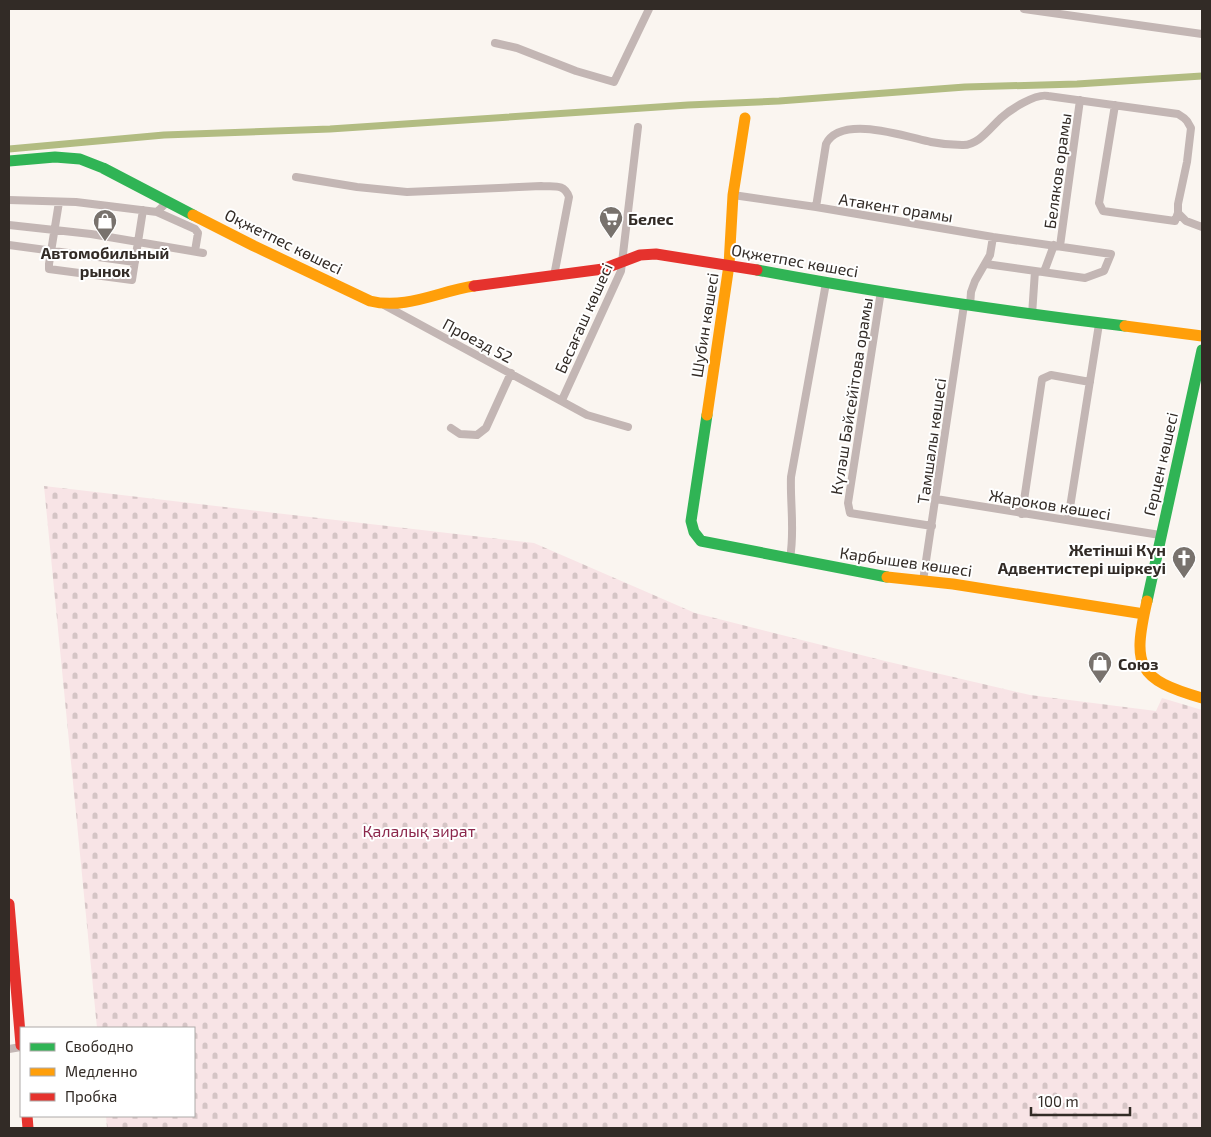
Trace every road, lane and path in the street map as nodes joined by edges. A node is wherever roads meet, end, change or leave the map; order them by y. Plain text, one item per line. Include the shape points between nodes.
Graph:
1 (649, 9) edge
2 (1024, 9) edge
3 (1202, 34) edge
4 (495, 43) dead end
5 (1080, 100) junction
6 (1115, 105) junction
7 (745, 118) dead end
8 (638, 128) dead end
9 (9, 161) edge
10 (296, 177) dead end
11 (733, 196) junction
12 (9, 200) edge
13 (59, 202) junction
14 (167, 202) junction
15 (816, 207) junction
16 (143, 210) junction
17 (157, 212) junction
18 (1178, 213) junction
19 (9, 224) edge
20 (1202, 227) edge
21 (54, 230) junction
22 (992, 237) junction
23 (139, 243) junction
24 (9, 245) edge
25 (1057, 245) junction
26 (50, 251) junction
27 (135, 262) junction
28 (623, 262) junction
29 (986, 264) junction
30 (729, 265) junction
31 (1035, 271) junction
32 (1044, 272) junction
33 (554, 276) junction
34 (826, 283) junction
35 (881, 291) junction
36 (382, 304) junction
37 (967, 305) junction
38 (1032, 315) junction
39 (1098, 324) junction
40 (1202, 336) edge
41 (1202, 350) edge
42 (511, 373) junction
43 (1090, 382) junction
44 (562, 400) junction
45 (628, 427) dead end
46 (451, 428) dead end
47 (936, 499) junction
48 (1022, 514) junction
49 (1068, 520) junction
50 (932, 526) junction
51 (694, 535) joint
52 (1160, 535) junction
53 (790, 558) junction
54 (924, 581) junction
55 (1144, 614) junction
56 (1202, 698) edge
57 (9, 904) edge
58 (20, 1034) edge

1 - 4 street via 614,82
2 - 3 street
5 - 6 street, Беляков орамы
5 - 15 street, Беляков орамы via 1042,95 1032,98 1003,116 973,144 965,146 870,129 841,132 826,144
5 - 25 street, Беляков орамы
6 - 18 street, Беляков орамы via 1178,114 1190,125
6 - 18 street via 1099,203 1103,211 1175,222
7 - 11 street, Шубин көшесі
8 - 28 street, Бесағаш көшесі
9 - 14 street, Оқжетпес көшесі via 56,157 80,159
10 - 33 street via 407,192 562,187 569,197
11 - 15 street, Атакент орамы
11 - 30 street, Шубин көшесі
12 - 13 street
13 - 16 street
13 - 21 street
14 - 17 street
14 - 36 street, Оқжетпес көшесі
15 - 22 street, Атакент орамы
16 - 17 street
16 - 23 street
17 - 23 street via 195,229 199,252
18 - 20 street via 1186,221
19 - 21 street
21 - 23 street
21 - 26 street
22 - 25 street, Атакент орамы
22 - 29 street, Тамшалы көшесі
23 - 27 street
24 - 26 street
25 - 32 street
25 - 32 street, Атакент орамы via 1111,254 1104,271 1085,278
26 - 27 street
26 - 27 street via 48,264 51,270 132,280
28 - 30 street, Оқжетпес көшесі via 647,254
28 - 33 street, Оқжетпес көшесі via 603,269
28 - 44 street, Бесағаш көшесі
29 - 31 street
29 - 37 street, Тамшалы көшесі via 975,281
30 - 34 street, Оқжетпес көшесі
30 - 51 street, Шубин көшесі via 691,521
31 - 32 street
31 - 38 street
33 - 36 street, Оқжетпес көшесі via 470,288 407,303
34 - 35 street, Оқжетпес көшесі
34 - 53 street via 791,477 793,544
35 - 37 street, Оқжетпес көшесі
35 - 50 street, Күләш Бәйсейітова орамы via 848,507 850,512
36 - 42 street, Проезд 52
37 - 38 street, Оқжетпес көшесі
37 - 47 street, Тамшалы көшесі
38 - 39 street, Оқжетпес көшесі
39 - 40 street, Оқжетпес көшесі
39 - 43 street
41 - 52 street, Герцен көшесі
42 - 44 street, Проезд 52
42 - 46 street via 486,428 478,436 460,434
43 - 48 street via 1051,375 1042,379
43 - 49 street
44 - 45 street, Проезд 52 via 587,415
47 - 48 street, Жароков көшесі
47 - 50 street, Тамшалы көшесі
48 - 49 street, Жароков көшесі
49 - 52 street, Жароков көшесі
50 - 54 street, Тамшалы көшесі
51 - 53 street, Карбышев көшесі via 701,541
52 - 55 street, Герцен көшесі
53 - 54 street, Карбышев көшесі
54 - 55 street, Карбышев көшесі
55 - 56 street via 1140,651 1142,663 1150,676 1171,688
57 - 58 street

